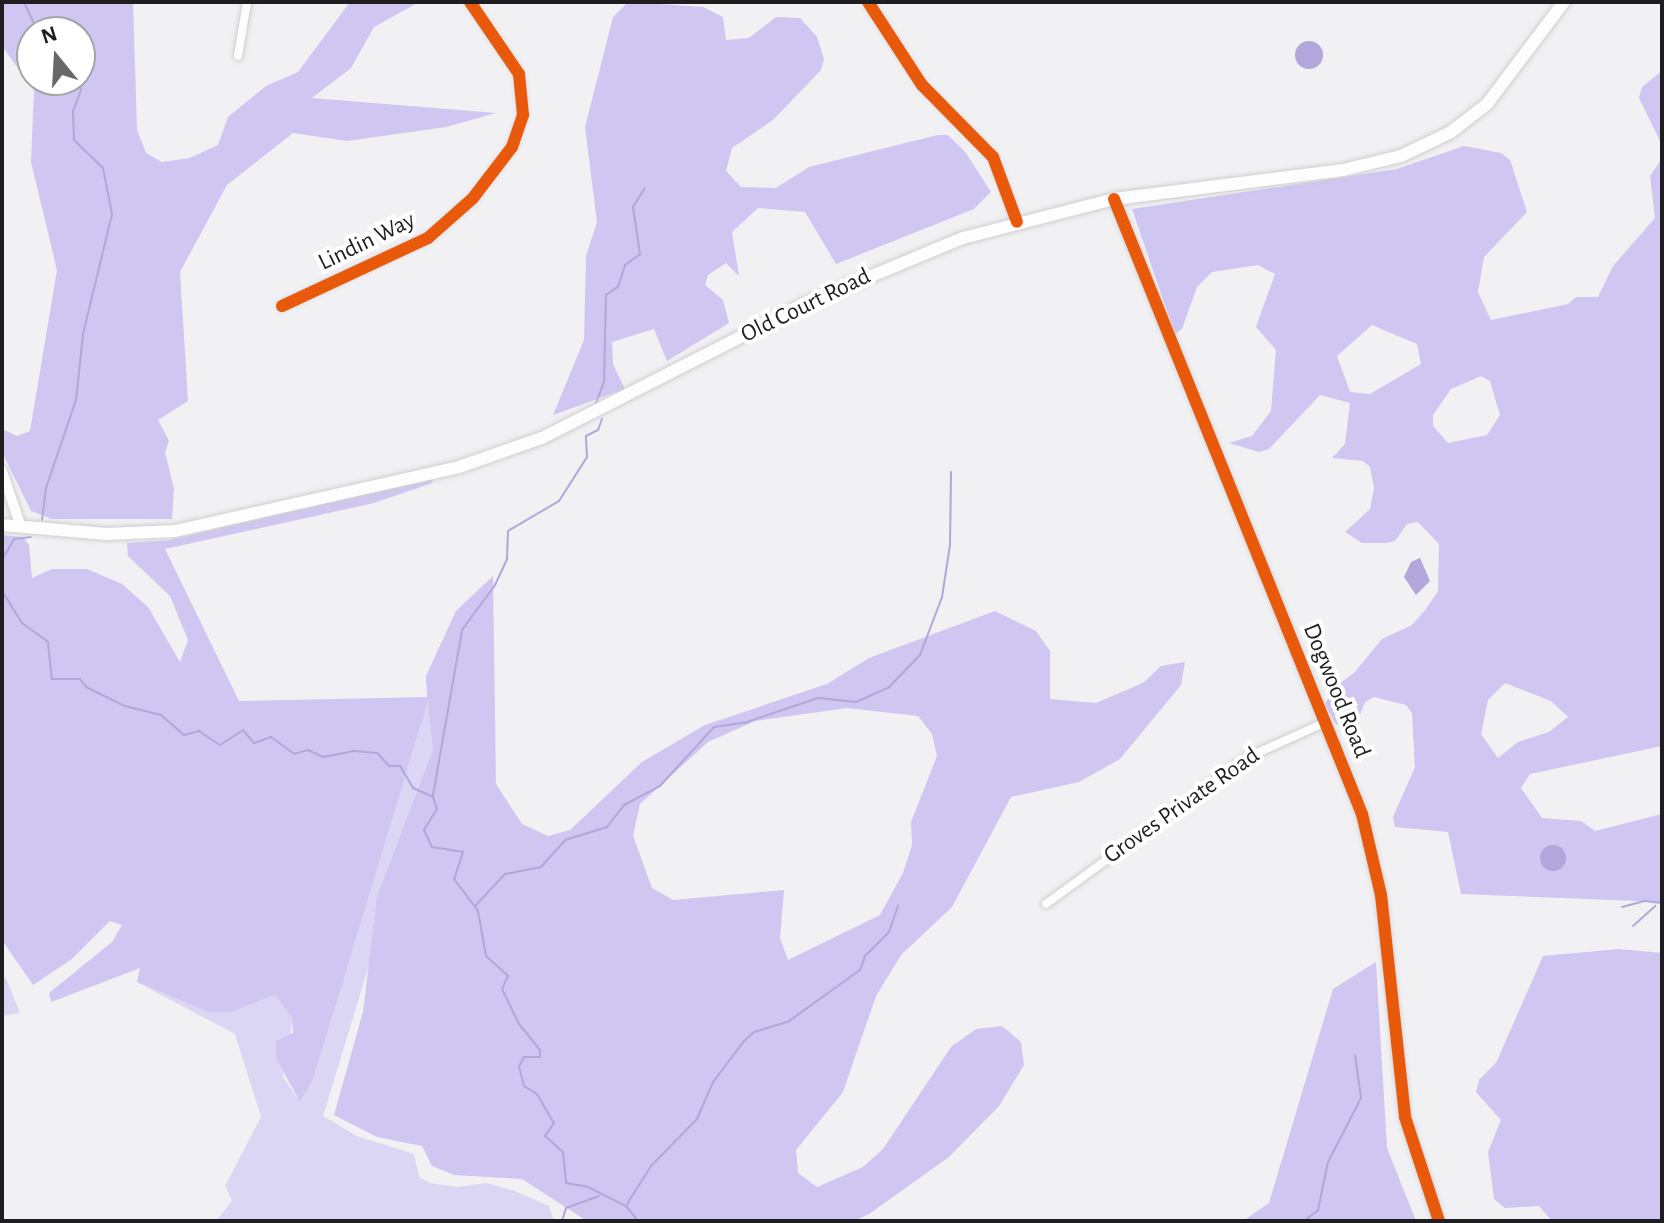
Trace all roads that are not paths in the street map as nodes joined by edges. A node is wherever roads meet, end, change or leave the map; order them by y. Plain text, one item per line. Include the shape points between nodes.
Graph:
1 (247, 2) edge
2 (470, 2) edge
3 (868, 2) edge
4 (1564, 2) edge
5 (238, 56) dead end
6 (1114, 199) junction
7 (1017, 222) junction
8 (282, 306) dead end
9 (2, 471) edge
10 (2, 525) edge
11 (21, 527) junction
12 (1326, 722) junction
13 (1046, 904) dead end
14 (1439, 1221) edge

1 - 5 street
2 - 8 street, Lindin Way via 519,74 523,115 512,147 473,198 428,238
3 - 7 street via 922,85 993,157
4 - 6 main road, Old Court Road via 1487,104 1451,132 1401,156 1343,170
6 - 7 main road, Old Court Road
6 - 12 street, Dogwood Road
7 - 11 main road, Old Court Road via 923,253 828,293 573,424 499,455 185,530 129,535
9 - 11 street
10 - 11 main road, Old Court Road
12 - 13 street, Groves Private Road via 1246,758
12 - 14 street, Dogwood Road via 1374,860 1405,1117

